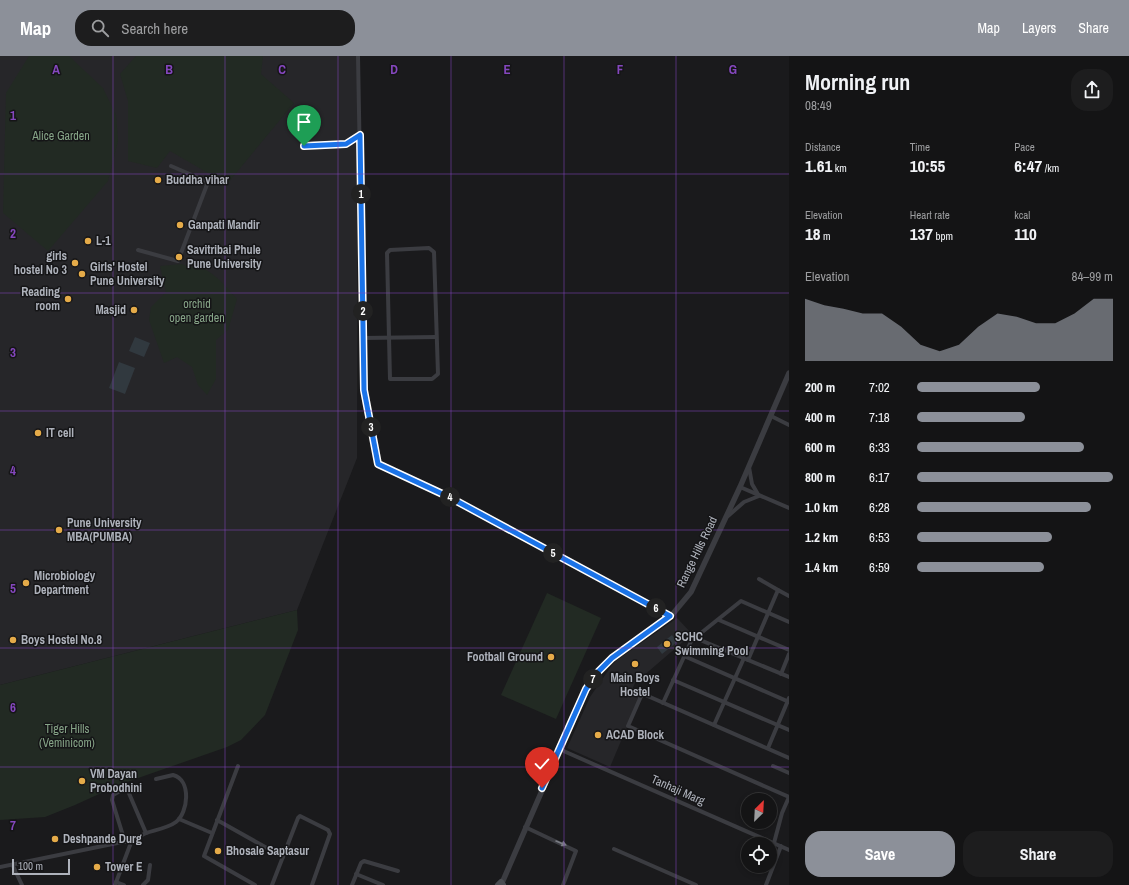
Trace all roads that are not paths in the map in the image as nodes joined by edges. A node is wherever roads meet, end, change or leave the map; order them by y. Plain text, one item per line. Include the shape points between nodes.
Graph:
1 (358, 56) edge
2 (360, 135) junction
3 (304, 146) dead end
4 (171, 166) dead end
5 (138, 250) dead end
6 (436, 337) junction
7 (363, 338) junction
8 (389, 338) junction
9 (789, 373) edge
10 (771, 416) junction
11 (789, 425) edge
12 (749, 467) junction
13 (740, 487) junction
14 (759, 496) junction
15 (789, 508) edge
16 (726, 518) junction
17 (759, 579) dead end
18 (778, 590) junction
19 (789, 596) edge
20 (769, 613) junction
21 (670, 616) junction
22 (719, 620) junction
23 (789, 622) edge
24 (758, 636) junction
25 (696, 638) junction
26 (789, 650) edge
27 (789, 654) edge
28 (684, 656) junction
29 (746, 659) junction
30 (780, 674) junction
31 (789, 677) edge
32 (735, 679) junction
33 (673, 680) junction
34 (634, 690) dead end
35 (642, 694) junction
36 (789, 701) edge
37 (725, 702) junction
38 (663, 703) junction
39 (714, 725) junction
40 (778, 725) junction
41 (789, 730) edge
42 (768, 748) junction
43 (559, 749) junction
44 (789, 758) edge
45 (238, 766) dead end
46 (773, 766) dead end
47 (789, 773) edge
48 (156, 779) dead end
49 (789, 797) edge
50 (179, 819) junction
51 (217, 820) junction
52 (525, 827) junction
53 (146, 833) junction
54 (212, 833) junction
55 (760, 837) edge
56 (776, 837) edge
57 (132, 840) junction
58 (125, 842) junction
59 (777, 844) edge
60 (781, 846) junction
61 (614, 849) dead end
62 (789, 850) edge
63 (283, 857) junction
64 (150, 865) dead end
65 (13, 866) junction
66 (0, 867) edge
67 (398, 871) dead end
68 (356, 874) junction
69 (116, 884) edge
70 (501, 884) edge
71 (22, 885) edge
72 (124, 885) edge
73 (143, 885) edge
74 (255, 885) edge
75 (272, 885) edge
76 (312, 885) edge
77 (352, 885) edge
78 (383, 885) edge
79 (563, 885) edge
80 (696, 885) edge
81 (766, 885) edge

1 - 2 street
2 - 3 street via 346,144
2 - 7 street
4 - 5 street via 208,182 178,261
6 - 8 street
6 - 8 street via 438,374 432,379 390,379
6 - 8 street via 434,252 429,248 390,250 387,253
7 - 8 street
7 - 21 street via 364,390 378,464 449,497
9 - 10 street, Range Hills Road
10 - 11 street
10 - 12 street, Range Hills Road
12 - 13 street, Range Hills Road
12 - 14 street via 752,484
13 - 14 street
13 - 16 street, Range Hills Road
14 - 15 street
14 - 16 street via 740,504
16 - 21 street, Range Hills Road via 691,592
17 - 18 street
18 - 19 street
18 - 20 street
20 - 22 street via 741,601
20 - 23 street
20 - 24 street
21 - 43 street, Range Hills Road via 612,658 598,672 586,689
22 - 24 street
22 - 25 street
24 - 26 street
24 - 29 street
25 - 28 street via 691,640
25 - 29 street
27 - 30 street
28 - 32 street
28 - 33 street
29 - 30 street
29 - 32 street
30 - 31 street
32 - 36 street
32 - 37 street
33 - 37 street
33 - 38 street
34 - 35 street
35 - 38 street
35 - 49 street via 628,726
36 - 40 street
37 - 39 street
37 - 40 street
38 - 39 street
39 - 42 street
40 - 41 street
40 - 42 street
42 - 44 street
43 - 52 street, Range Hills Road
43 - 55 street, Tanhaji Marg
45 - 51 street
46 - 47 street
48 - 50 street via 173,775 184,783 185,807
49 - 56 street
50 - 53 street via 171,825
50 - 54 street
51 - 54 street
51 - 63 street
52 - 70 street, Range Hills Road
52 -> 79 street via 576,851
53 - 57 street
53 - 58 street via 128,792 120,791 112,795 112,800
54 - 74 street via 204,853 205,857
57 - 58 street
57 - 69 street
58 - 65 street
59 - 60 street, Tanhaji Marg
60 - 62 street, Tanhaji Marg
60 - 81 street
61 - 80 street
63 - 75 street
63 - 76 street via 299,816 329,831 330,835
64 - 73 street via 148,880
65 - 66 street
65 - 71 street
67 - 68 street via 365,860
68 - 77 street
68 - 78 street
69 - 72 street

